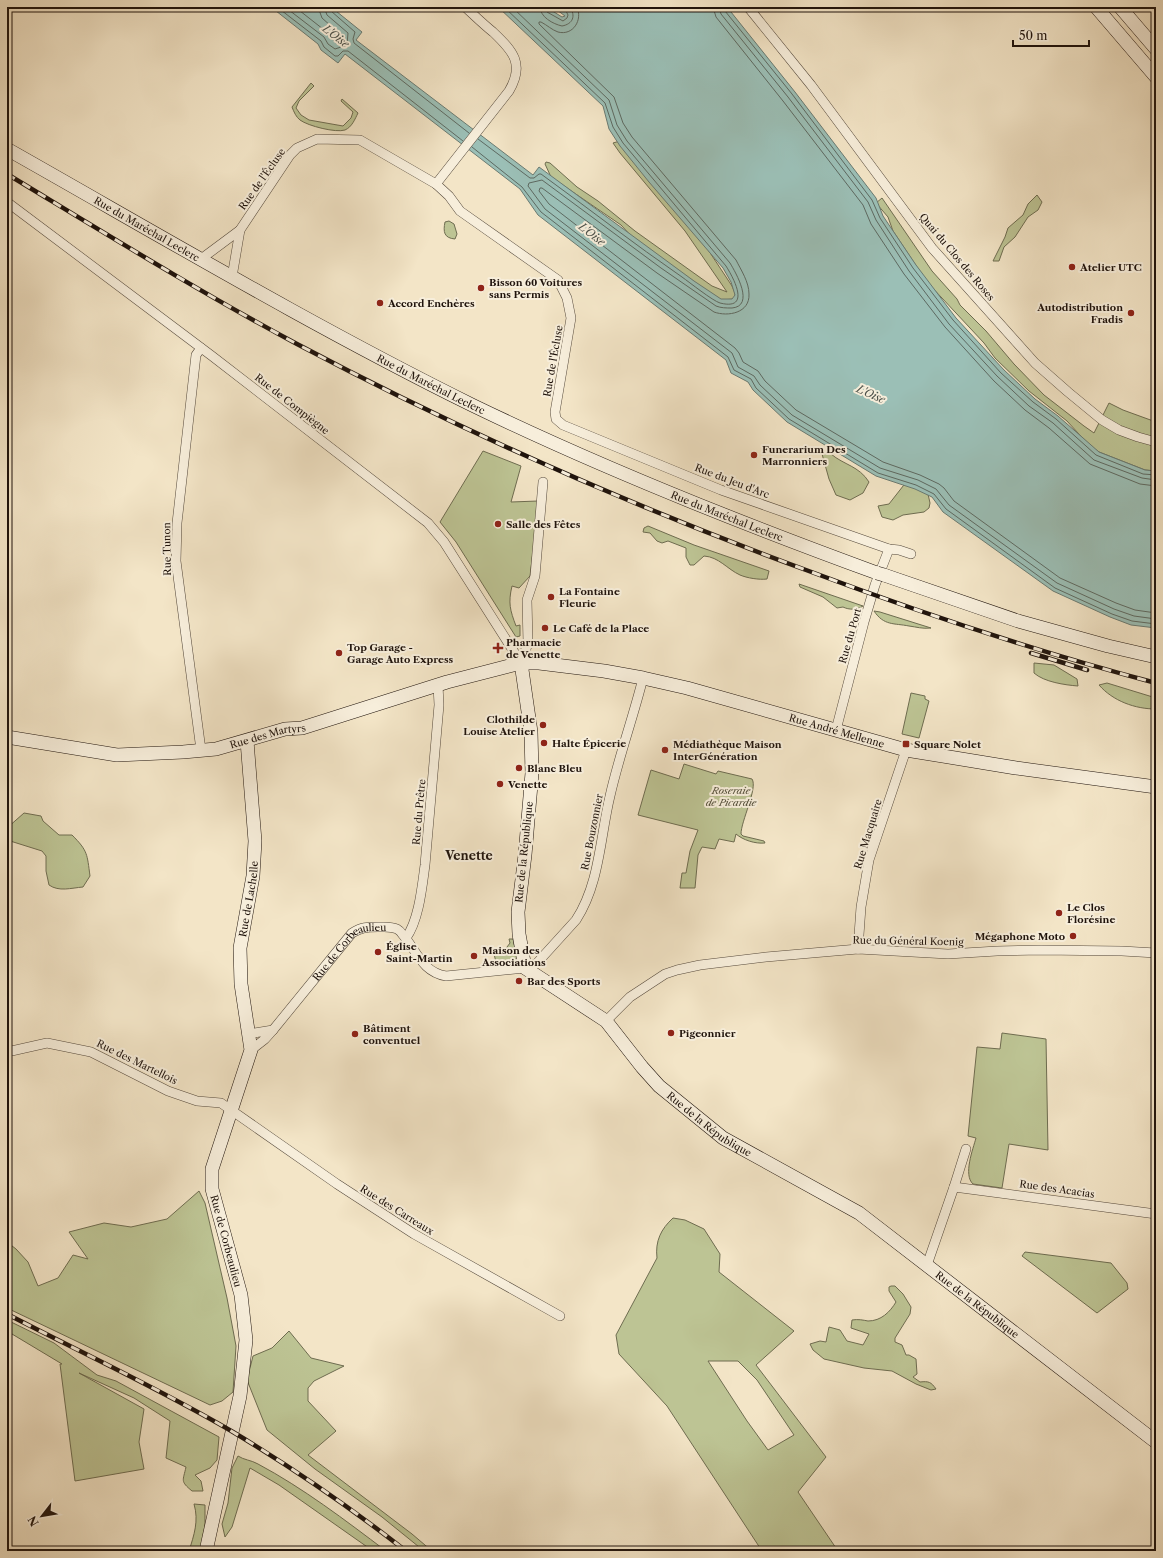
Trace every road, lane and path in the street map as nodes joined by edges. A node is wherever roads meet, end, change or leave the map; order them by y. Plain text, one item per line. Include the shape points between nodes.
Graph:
1 (465, 7) edge
2 (748, 7) edge
3 (1096, 7) edge
4 (1120, 7) edge
5 (1156, 49) edge
6 (1156, 78) edge
7 (7, 149) edge
8 (436, 184) junction
9 (7, 202) edge
10 (240, 230) junction
11 (224, 243) junction
12 (236, 250) junction
13 (201, 260) junction
14 (232, 277) junction
15 (201, 348) junction
16 (555, 412) joint
17 (1156, 442) edge
18 (543, 482) dead end
19 (889, 549) junction
20 (911, 554) dead end
21 (1156, 657) edge
22 (521, 663) junction
23 (643, 678) junction
24 (438, 685) junction
25 (836, 730) junction
26 (7, 737) edge
27 (247, 741) junction
28 (201, 750) junction
29 (906, 750) junction
30 (1156, 787) edge
31 (406, 938) junction
32 (858, 950) junction
33 (1156, 953) edge
34 (525, 968) junction
35 (606, 1021) junction
36 (273, 1030) junction
37 (248, 1034) junction
38 (7, 1052) edge
39 (251, 1053) junction
40 (232, 1110) junction
41 (966, 1149) dead end
42 (954, 1187) junction
43 (1156, 1214) edge
44 (927, 1264) junction
45 (560, 1316) dead end
46 (1156, 1442) edge
47 (206, 1551) edge

1 - 8 street via 509,47 516,65 516,76
2 - 17 street, Quai du Clos des Roses via 811,86 932,248 1035,363 1102,420 1119,430
3 - 6 street
4 - 5 street
7 - 13 street, Rue du Maréchal Leclerc
8 - 10 street, Rue de l'Écluse via 360,140 317,139 297,148 290,155
8 - 16 street, Rue de l'Écluse via 460,211 558,280 567,298 571,318
9 - 15 street, Rue de Compiègne
10 - 11 street
10 - 12 street, Rue de l'Écluse
11 - 12 street
11 - 13 street
12 - 14 street, Rue de l'Écluse
13 - 14 street, Rue du Maréchal Leclerc
14 - 21 street, Rue du Maréchal Leclerc via 474,405 599,463 710,510 881,574 1018,621
15 - 22 street, Rue de Compiègne via 428,523 444,542
15 - 28 street, Rue Tunon via 196,355 177,523 176,561
16 - 19 street, Rue du Jeu d'Arc via 556,419 563,425 721,490
18 - 22 street via 535,576 527,600 528,643
19 - 20 street, Rue du Jeu d'Arc
19 - 25 street, Rue du Port via 864,622
22 - 23 street, Rue André Mellenne via 539,663
22 - 24 street, Rue des Martyrs
22 - 34 street, Rue de la République via 531,732 532,773 518,912
23 - 25 street, Rue André Mellenne
23 - 34 street, Rue Bouzonnier via 610,797 598,866 581,912 537,963
24 - 27 street, Rue des Martyrs via 302,728 285,729
24 - 31 street, Rue du Prêtre via 439,705 425,865 412,930
25 - 29 street, Rue André Mellenne
26 - 28 street, Rue des Martyrs via 117,755
27 - 28 street, Rue des Martyrs
27 - 37 street, Rue de Lachelle via 255,841 253,876 240,948 241,984
29 - 30 street, Rue André Mellenne
29 - 32 street, Rue Macquaire via 869,860 861,907
31 - 34 street, Rue de Corbeaulieu via 422,964 439,975
31 - 36 street, Rue de Corbeaulieu via 398,929 392,927 362,927 352,933
32 - 33 street, Rue du Général Koenig via 948,954 1041,950
32 - 35 street, Rue du Général Koenig via 766,957 677,970 665,974 630,997
34 - 35 street, Rue de la République
35 - 44 street, Rue de la République via 659,1086 723,1138 859,1213
36 - 37 street
36 - 39 street, Rue de Corbeaulieu
37 - 39 street, Rue de Lachelle
38 - 40 street, Rue des Martellois via 47,1043 91,1052 168,1091 197,1101 221,1103
39 - 40 street, Rue de Corbeaulieu
40 - 45 street, Rue des Carreaux via 337,1184 414,1234
40 - 47 street, Rue de Corbeaulieu via 212,1169 212,1189 241,1296 246,1340 240,1396
41 - 42 street
42 - 43 street, Rue des Acacias
42 - 44 street
44 - 46 street, Rue de la République

